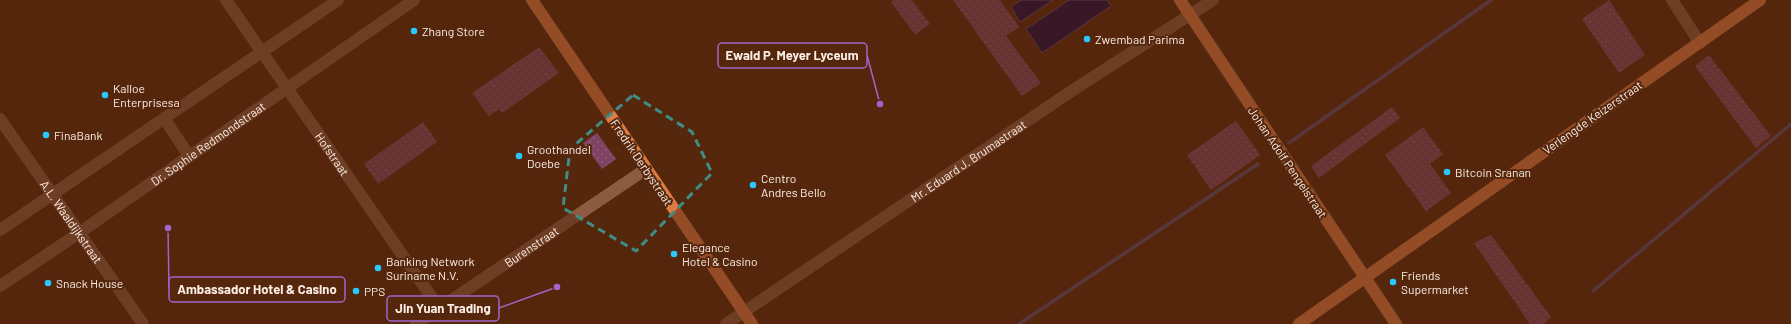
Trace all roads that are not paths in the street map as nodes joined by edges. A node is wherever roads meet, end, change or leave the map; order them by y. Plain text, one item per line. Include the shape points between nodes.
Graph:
1 (226, 0) edge
2 (338, 0) edge
3 (414, 0) edge
4 (532, 0) edge
5 (1180, 0) edge
6 (1213, 0) edge
7 (1672, 0) edge
8 (1760, 0) edge
9 (1190, 15) junction
10 (1700, 43) junction
11 (262, 52) junction
12 (287, 88) junction
13 (164, 118) junction
14 (0, 119) edge
15 (189, 156) junction
16 (646, 169) junction
17 (52, 194) junction
18 (0, 230) edge
19 (79, 233) junction
20 (1365, 278) junction
21 (0, 286) edge
22 (439, 308) junction
23 (744, 311) junction
24 (143, 324) edge
25 (416, 324) edge
26 (726, 324) edge
27 (752, 324) edge
28 (1298, 324) edge
29 (1396, 324) edge

1 - 11 street, Hofstraat
2 - 11 street
3 - 12 street, Dr. Sophie Redmondstraat
4 - 16 main road, Fredrik Derbystraat
5 - 9 main road, Johan Adolf Pengelstraat
6 - 9 street, Mr. Eduard J. Brumastraat
7 - 10 street
8 - 10 main road, Verlengde Keizerstraat
9 - 20 main road, Johan Adolf Pengelstraat
9 - 23 street, Mr. Eduard J. Brumastraat via 1070,92
10 - 20 main road, Verlengde Keizerstraat
11 - 12 street, Hofstraat
11 - 13 street
12 - 15 street, Dr. Sophie Redmondstraat
12 - 22 street, Hofstraat
13 - 15 street
13 - 17 street
14 - 17 street, A.L. Waaldijkstraat
15 - 19 street, Dr. Sophie Redmondstraat
16 - 22 street, Burenstraat
16 - 23 main road, Fredrik Derbystraat
17 - 18 street
17 - 19 street, A.L. Waaldijkstraat
19 - 21 street, Dr. Sophie Redmondstraat
19 - 24 street, A.L. Waaldijkstraat
20 - 28 main road, Verlengde Keizerstraat
20 - 29 main road, Johan Adolf Pengelstraat
22 - 25 street, Burenstraat
23 - 26 street, Mr. Eduard J. Brumastraat
23 - 27 main road, Fredrik Derbystraat

